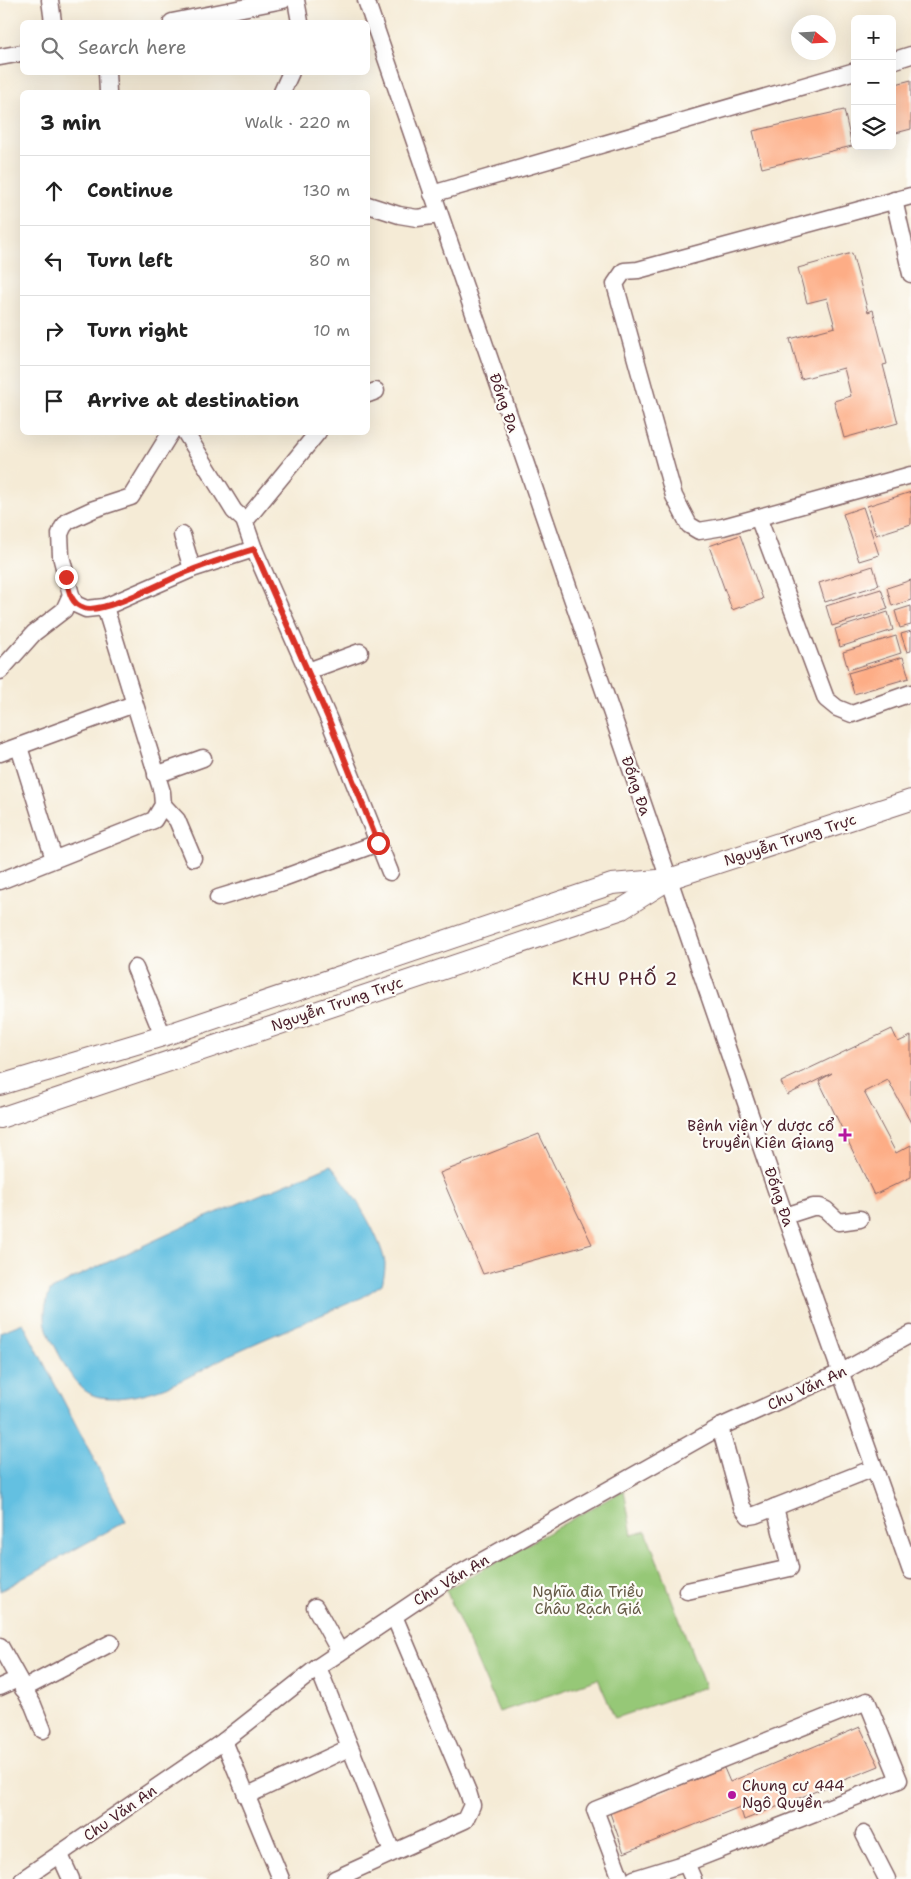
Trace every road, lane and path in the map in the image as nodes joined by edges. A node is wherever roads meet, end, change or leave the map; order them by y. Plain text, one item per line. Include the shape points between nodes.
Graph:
1 (50, 0) edge
2 (283, 0) edge
3 (296, 0) edge
4 (366, 0) edge
5 (53, 20) edge
6 (182, 20) edge
7 (300, 20) edge
8 (20, 53) edge
9 (911, 55) edge
10 (0, 57) edge
11 (896, 59) edge
12 (851, 72) edge
13 (106, 75) edge
14 (290, 75) edge
15 (108, 90) edge
16 (283, 90) edge
17 (432, 194) junction
18 (911, 196) edge
19 (894, 200) junction
20 (370, 206) edge
21 (439, 215) junction
22 (911, 274) edge
23 (169, 435) edge
24 (187, 435) edge
25 (316, 435) edge
26 (911, 475) edge
27 (758, 517) junction
28 (245, 521) junction
29 (182, 535) dead end
30 (254, 549) junction
31 (192, 569) junction
32 (71, 595) junction
33 (104, 607) junction
34 (360, 652) dead end
35 (0, 671) edge
36 (308, 671) junction
37 (911, 693) edge
38 (134, 704) junction
39 (19, 747) junction
40 (0, 753) edge
41 (204, 758) dead end
42 (156, 775) junction
43 (911, 800) edge
44 (163, 805) junction
45 (378, 843) junction
46 (193, 858) dead end
47 (54, 859) junction
48 (390, 872) dead end
49 (669, 880) junction
50 (0, 881) edge
51 (218, 898) dead end
52 (135, 968) dead end
53 (163, 1036) junction
54 (0, 1085) edge
55 (0, 1118) edge
56 (785, 1216) junction
57 (860, 1219) dead end
58 (911, 1334) edge
59 (840, 1373) junction
60 (720, 1427) junction
61 (874, 1468) junction
62 (775, 1507) junction
63 (911, 1571) edge
64 (687, 1591) dead end
65 (315, 1607) dead end
66 (394, 1616) junction
67 (111, 1643) dead end
68 (0, 1646) edge
69 (340, 1652) junction
70 (318, 1667) junction
71 (20, 1684) junction
72 (0, 1687) edge
73 (43, 1730) dead end
74 (224, 1741) junction
75 (349, 1748) junction
76 (246, 1796) junction
77 (864, 1834) dead end
78 (392, 1852) junction
79 (60, 1854) junction
80 (686, 1863) junction
81 (23, 1879) edge
82 (71, 1879) edge
83 (281, 1879) edge
84 (335, 1879) edge
85 (621, 1879) edge
86 (634, 1879) edge
87 (693, 1879) edge
88 (886, 1879) edge

1 - 5 street
2 - 6 street
3 - 7 street
4 - 17 street, Đống Đa
8 - 10 street
9 - 11 street
12 - 17 street
13 - 15 street
14 - 16 street
17 - 21 street, Đống Đa
18 - 19 street
19 - 22 street
19 - 27 street via 638,270 624,271 616,284 674,496 689,525 699,531
20 - 21 street via 417,218
21 - 49 street, Đống Đa
23 - 32 street via 131,497 94,509 68,521 63,527 60,534 61,556
24 - 28 street via 234,511
25 - 28 street
26 - 27 street
27 - 37 street via 826,699 836,708 852,714
28 - 30 street
29 - 31 street
30 - 31 street
30 - 36 street
31 - 33 street
32 - 33 street via 75,604 86,609
32 - 35 street via 64,610 34,633
33 - 38 street
34 - 36 street
36 - 45 street
38 - 39 street
38 - 42 street
39 - 40 street
39 - 47 street
41 - 42 street
42 - 44 street
43 - 49 main road, Nguyễn Trung Trực
44 - 46 street via 177,820
44 - 47 street via 154,820
45 - 48 street
45 - 51 street
47 - 50 street
49 - 53 main road, Nguyễn Trung Trực via 612,884
49 - 55 main road, Nguyễn Trung Trực via 622,909
49 - 56 street, Đống Đa
52 - 53 street
53 - 54 main road, Nguyễn Trung Trực
56 - 57 street via 813,1207 826,1210 839,1222
56 - 59 street, Đống Đa
58 - 59 street, Chu Văn An
59 - 60 street, Chu Văn An
59 - 61 street, Đống Đa
60 - 62 street via 742,1507 749,1516
60 - 66 street, Chu Văn An via 443,1583
61 - 62 street
61 - 63 street, Đống Đa
62 - 64 street via 790,1568
65 - 69 street
66 - 69 street, Chu Văn An
66 - 78 street via 472,1805 465,1820
67 - 71 street
68 - 71 street
69 - 70 street, Chu Văn An
70 - 74 street, Chu Văn An
70 - 75 street
71 - 72 street
71 - 73 street
74 - 76 street
74 - 79 street, Chu Văn An
75 - 76 street
75 - 78 street
76 - 83 street
77 - 88 street
78 - 84 street
79 - 81 street, Chu Văn An
79 - 82 street
80 - 85 street via 899,1780 867,1702 595,1810
80 - 86 street
80 - 87 street

